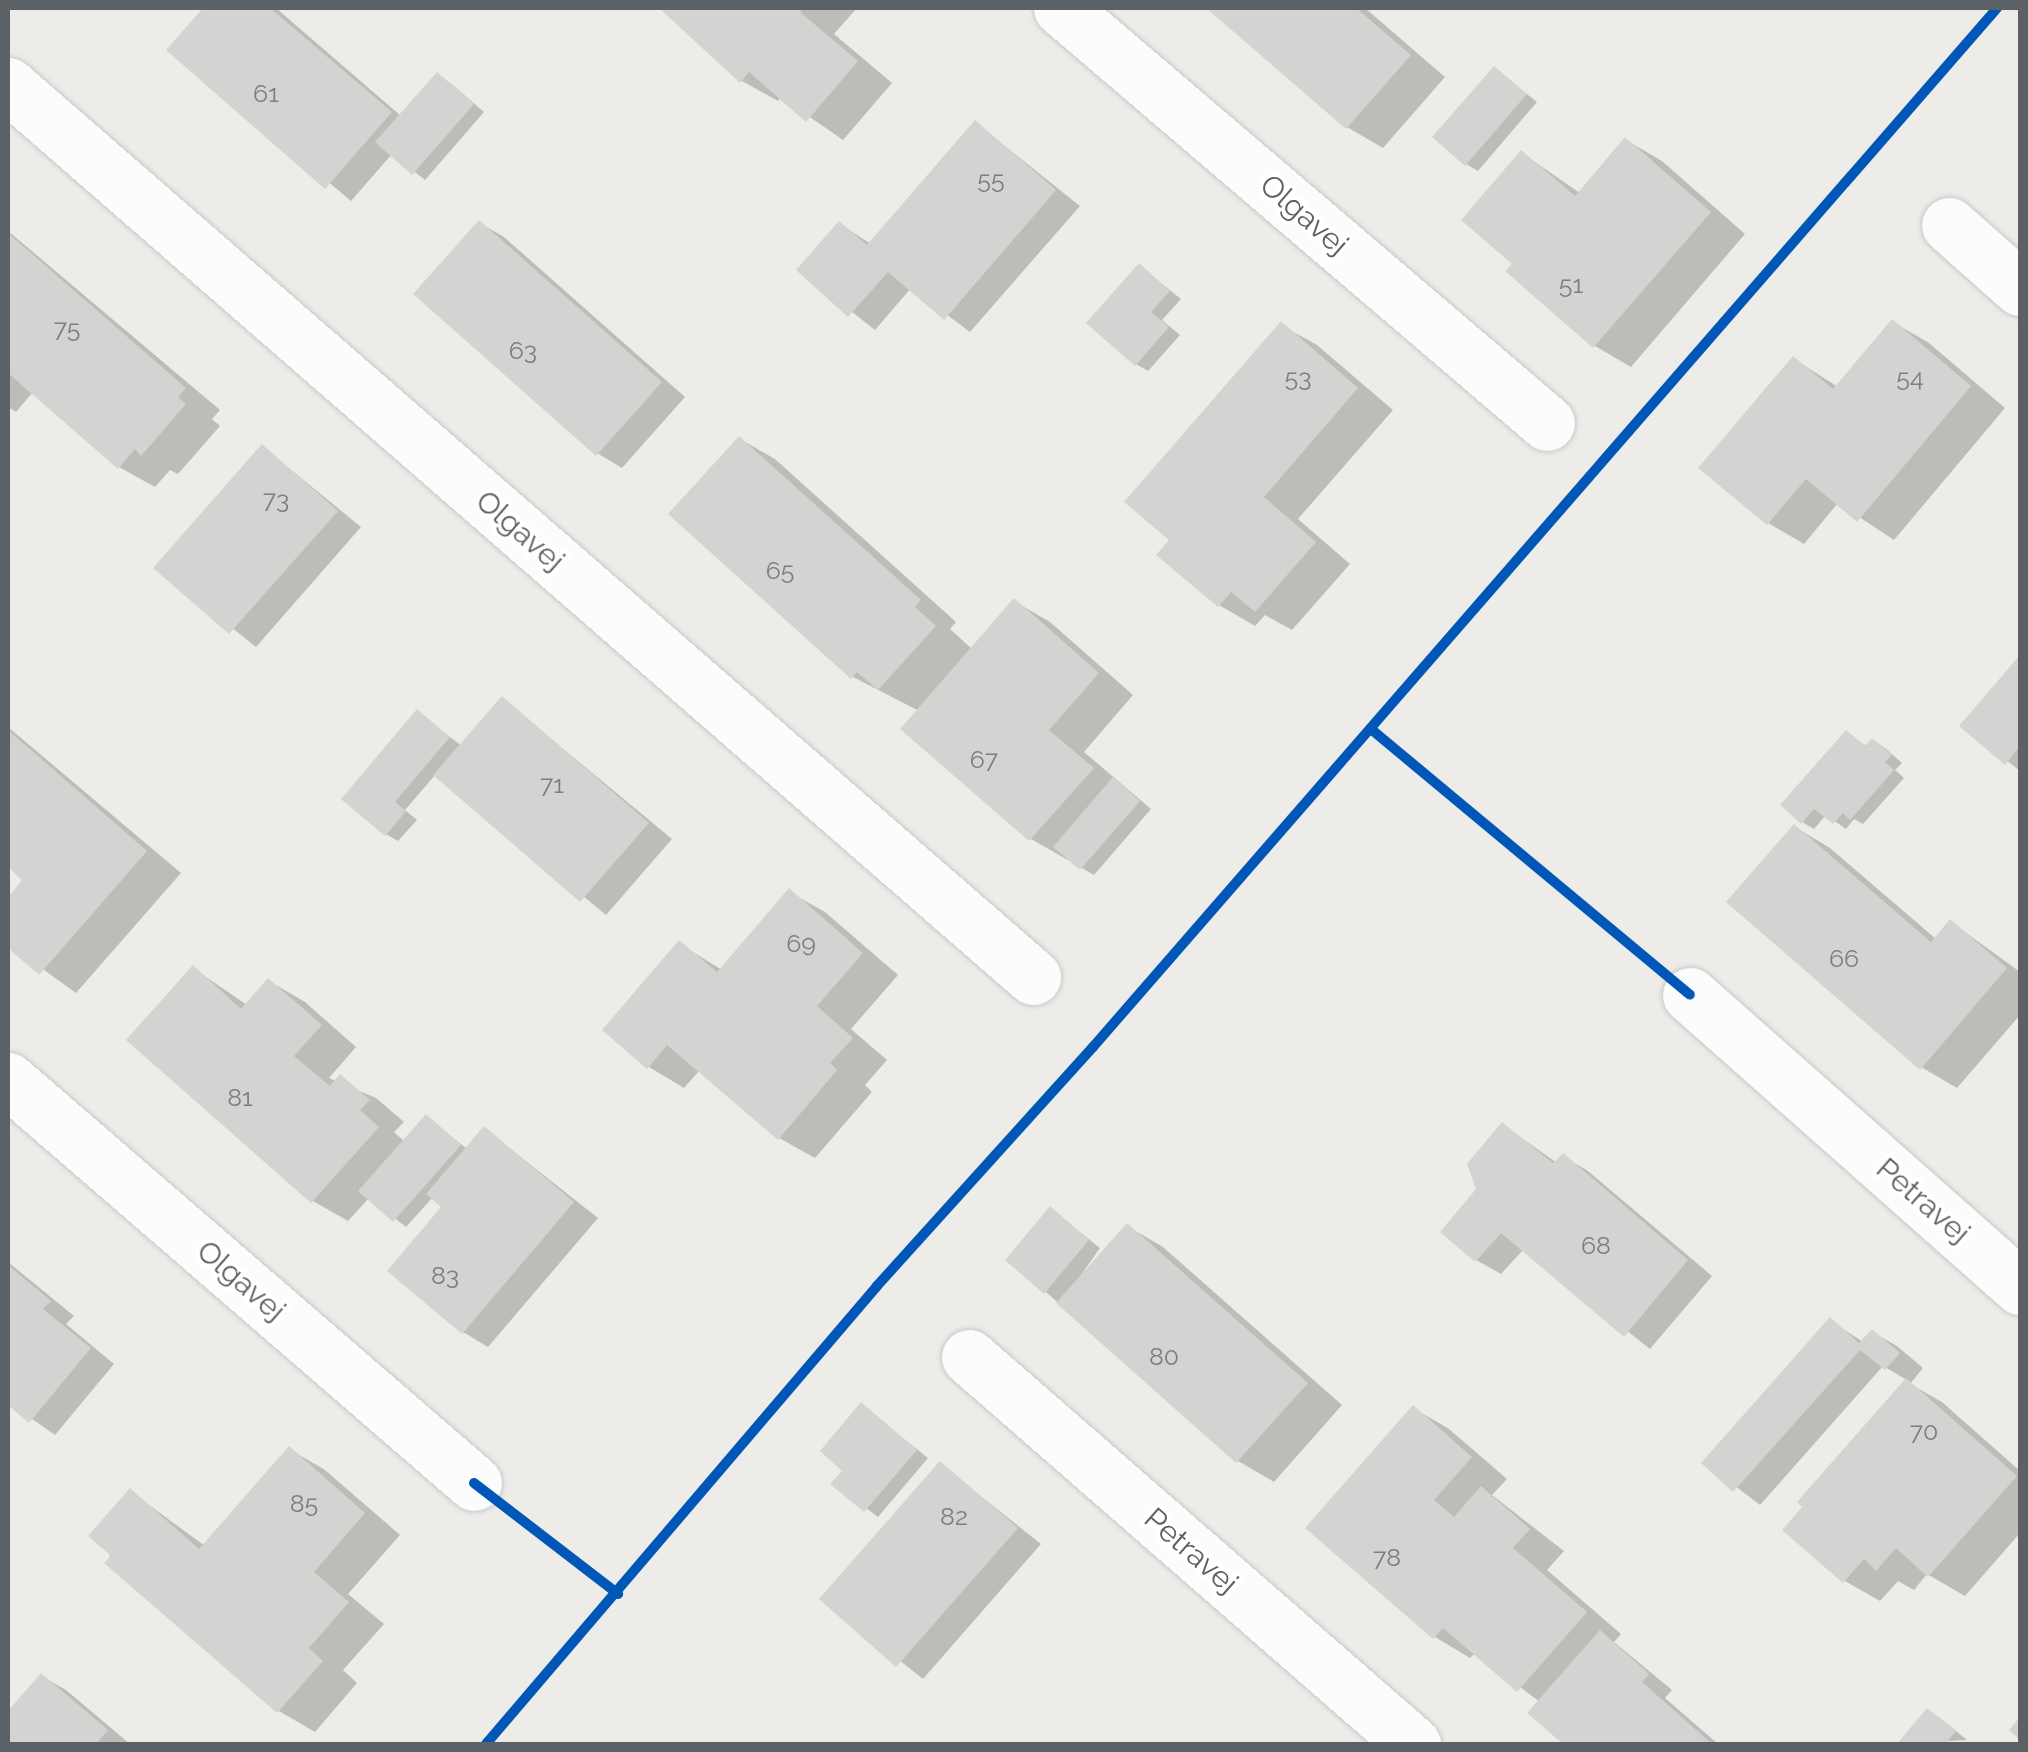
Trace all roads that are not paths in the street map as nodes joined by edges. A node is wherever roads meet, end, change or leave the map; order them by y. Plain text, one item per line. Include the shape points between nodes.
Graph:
1 (1062, 8) edge
2 (8, 84) edge
3 (1949, 225) dead end
4 (2020, 288) edge
5 (1546, 423) dead end
6 (1033, 977) dead end
7 (1690, 995) dead end
8 (8, 1080) edge
9 (2020, 1288) edge
10 (970, 1358) dead end
11 (474, 1482) dead end
12 (1413, 1744) edge

1 - 5 street, Olgavej
2 - 6 street, Olgavej
3 - 4 street
7 - 9 street, Petravej
8 - 11 street, Olgavej
10 - 12 street, Petravej

